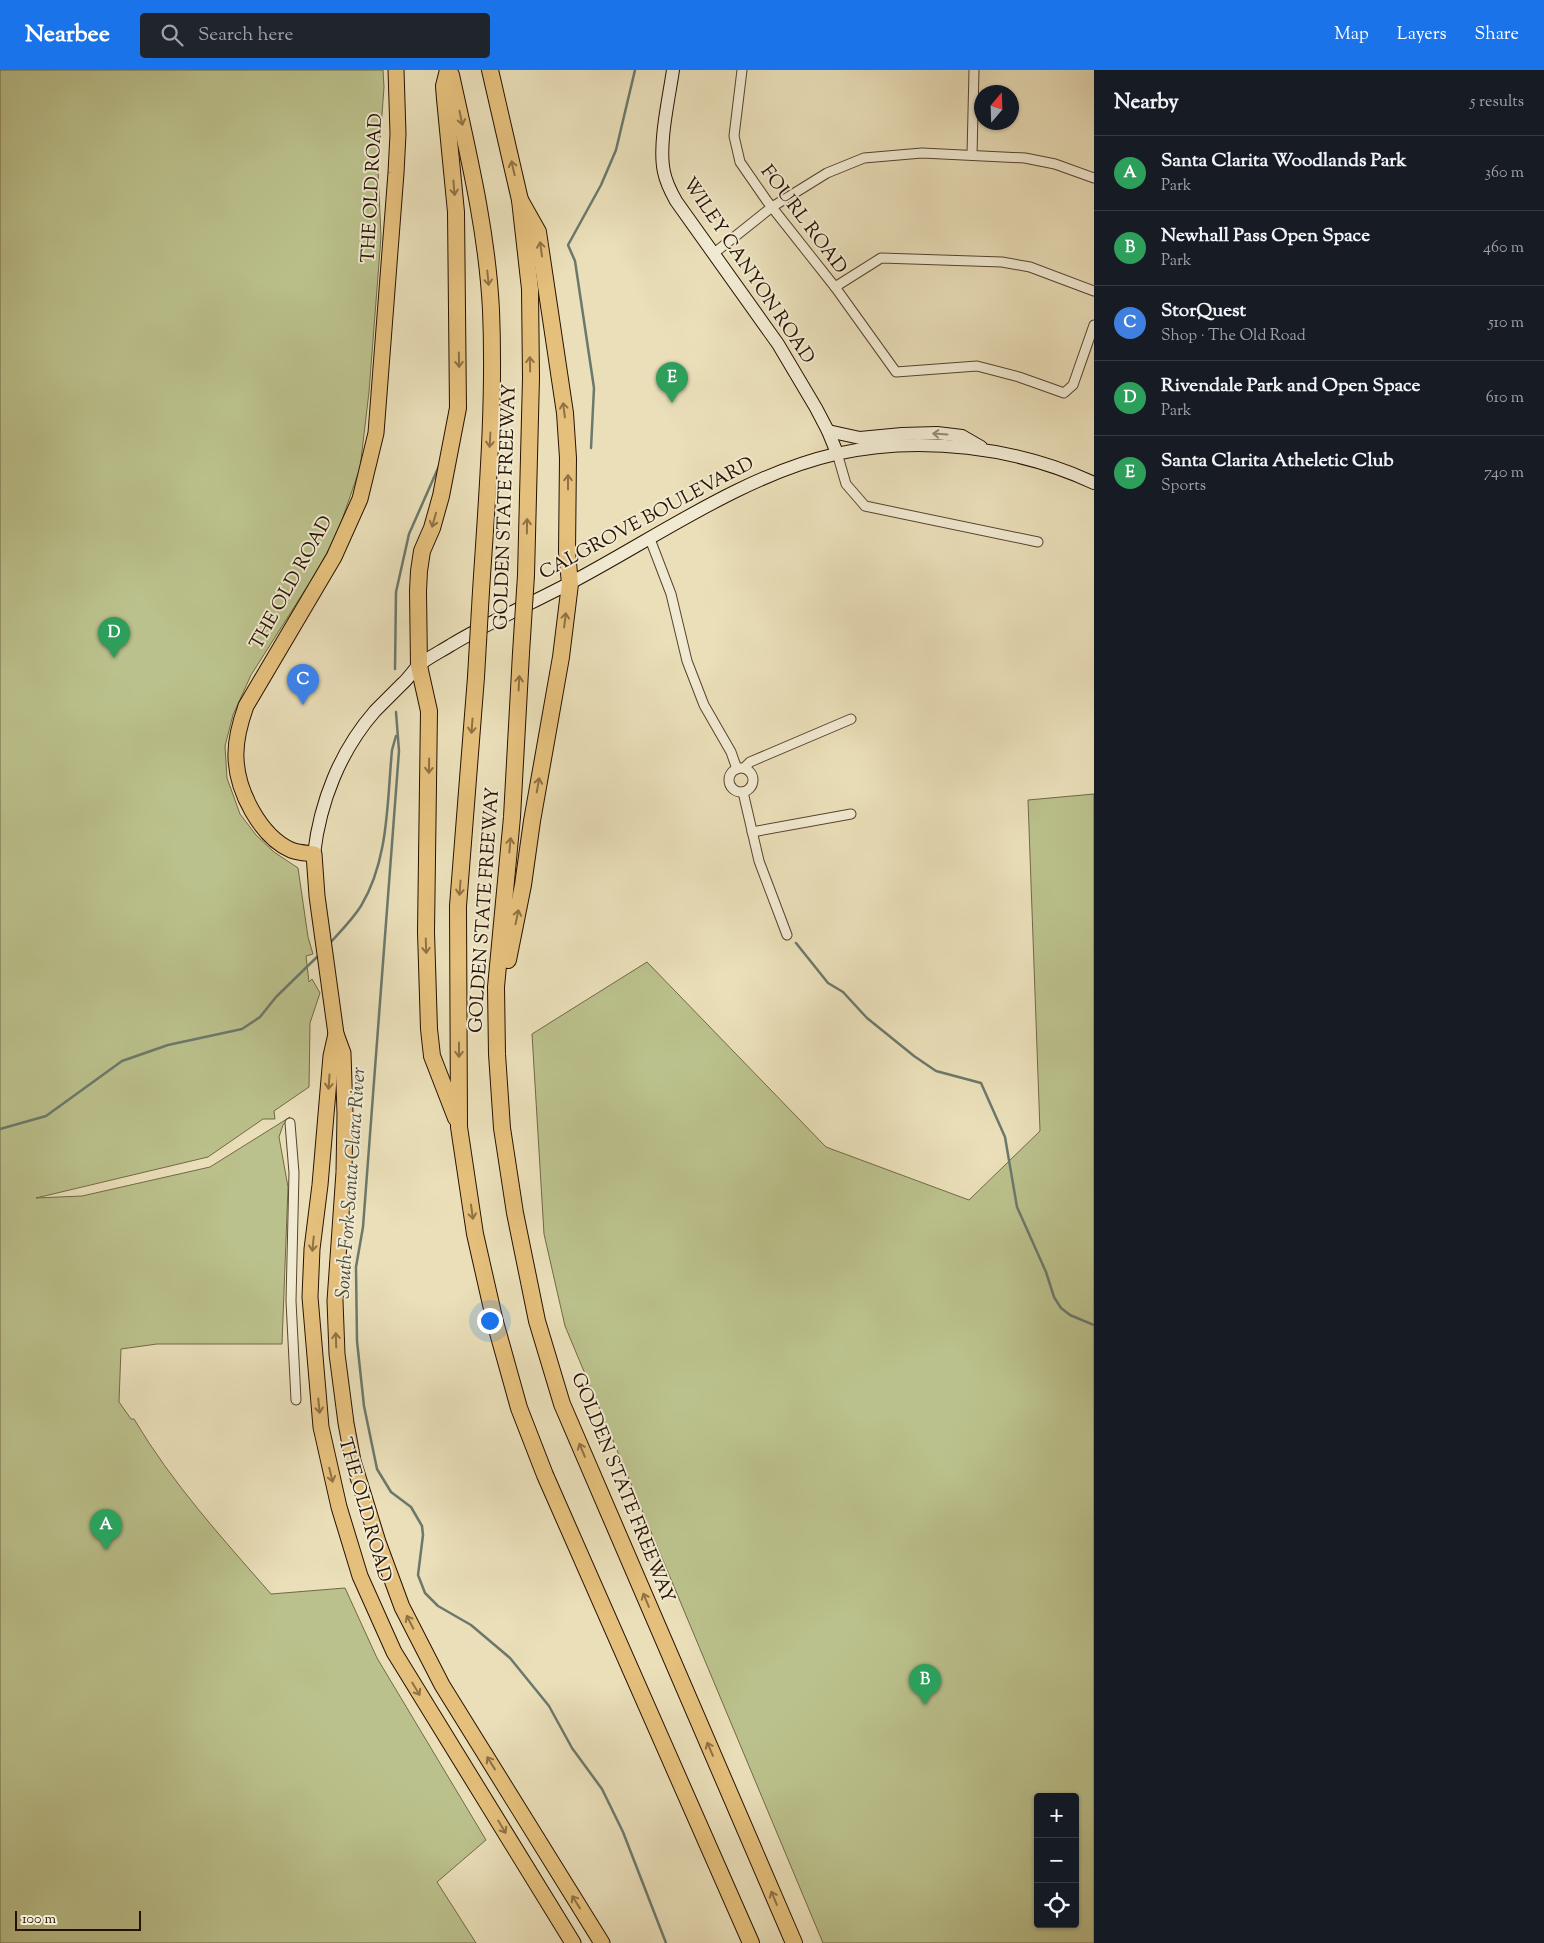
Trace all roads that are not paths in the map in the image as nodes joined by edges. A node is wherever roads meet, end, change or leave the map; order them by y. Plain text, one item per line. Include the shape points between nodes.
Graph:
1 (396, 70) edge
2 (449, 70) edge
3 (490, 70) edge
4 (673, 70) edge
5 (742, 70) edge
6 (974, 70) edge
7 (972, 156) junction
8 (1094, 178) edge
9 (520, 200) junction
10 (772, 207) junction
11 (713, 254) junction
12 (834, 287) junction
13 (1094, 291) edge
14 (1094, 325) edge
15 (828, 431) junction
16 (985, 450) junction
17 (837, 454) junction
18 (1094, 483) edge
19 (650, 539) junction
20 (1038, 542) dead end
21 (570, 584) junction
22 (419, 666) junction
23 (852, 719) dead end
24 (740, 768) junction
25 (743, 792) junction
26 (851, 814) dead end
27 (752, 832) junction
28 (314, 854) junction
29 (786, 935) dead end
30 (496, 1016) junction
31 (336, 1034) junction
32 (290, 1123) dead end
33 (460, 1127) junction
34 (296, 1400) dead end
35 (573, 1943) edge
36 (602, 1943) edge
37 (751, 1943) edge
38 (794, 1943) edge

1 - 28 main road, THE OLD ROAD via 396,173 380,399 372,455 360,499 345,535 255,689 240,724 237,743 239,776 253,813 282,844 298,852
2 -> 22 highway via 444,86 456,212 458,408 441,496 422,551
2 -> 33 highway, GOLDEN STATE FREEWAY, bridge via 482,219 491,309 492,396 476,677 458,906
9 -> 3 highway, GOLDEN STATE FREEWAY
4 - 11 street, WILEY CANYON ROAD via 663,170 668,188
5 - 10 street, FOURL ROAD via 734,136 740,162
6 - 7 street
7 - 8 street via 1025,158 1055,164
7 - 10 street via 922,152 864,158 827,173
21 -> 9 highway via 565,413 538,232
30 -> 9 highway, GOLDEN STATE FREEWAY, bridge via 526,575 530,289
10 - 11 street
10 - 12 street, FOURL ROAD
11 - 15 street, WILEY CANYON ROAD via 768,328
12 - 13 street via 881,258 908,258 1002,262 1030,267
12 - 14 street, FOURL ROAD via 896,372 977,366 1064,394 1073,385
16 -> 15 street via 962,436 937,433 860,438
15 - 17 street, WILEY CANYON ROAD
16 - 17 street, CALGROVE BOULEVARD via 942,445 874,448
16 - 18 street, CALGROVE BOULEVARD via 1036,460
17 - 19 street, CALGROVE BOULEVARD via 791,468 747,487
17 - 20 street via 846,484 865,506
19 - 21 street, CALGROVE BOULEVARD
19 - 24 street via 672,594 687,661 704,705
21 - 22 street, CALGROVE BOULEVARD via 465,636
30 -> 21 highway via 523,885
22 - 28 street, CALGROVE BOULEVARD via 374,712 346,753 326,797
22 -> 33 highway via 430,711 426,932 429,1029 432,1056
23 - 24 street
24 - 25 street via 748,770 753,778 751,787
24 - 25 street via 731,773 729,782 734,790
25 - 27 street
26 - 27 street
27 - 29 street via 761,868
28 - 31 main road via 320,925
38 -> 30 highway, GOLDEN STATE FREEWAY via 562,1404 537,1321 515,1213 502,1128
31 -> 35 main road, THE OLD ROAD via 331,1056 310,1297 321,1427 338,1507 360,1576 394,1652
36 -> 31 main road, THE OLD ROAD via 442,1685 402,1606 353,1462 337,1354 335,1301 345,1114 343,1053
32 - 34 street via 294,1173 291,1301
33 -> 37 highway, GOLDEN STATE FREEWAY via 475,1234 519,1408 556,1500

